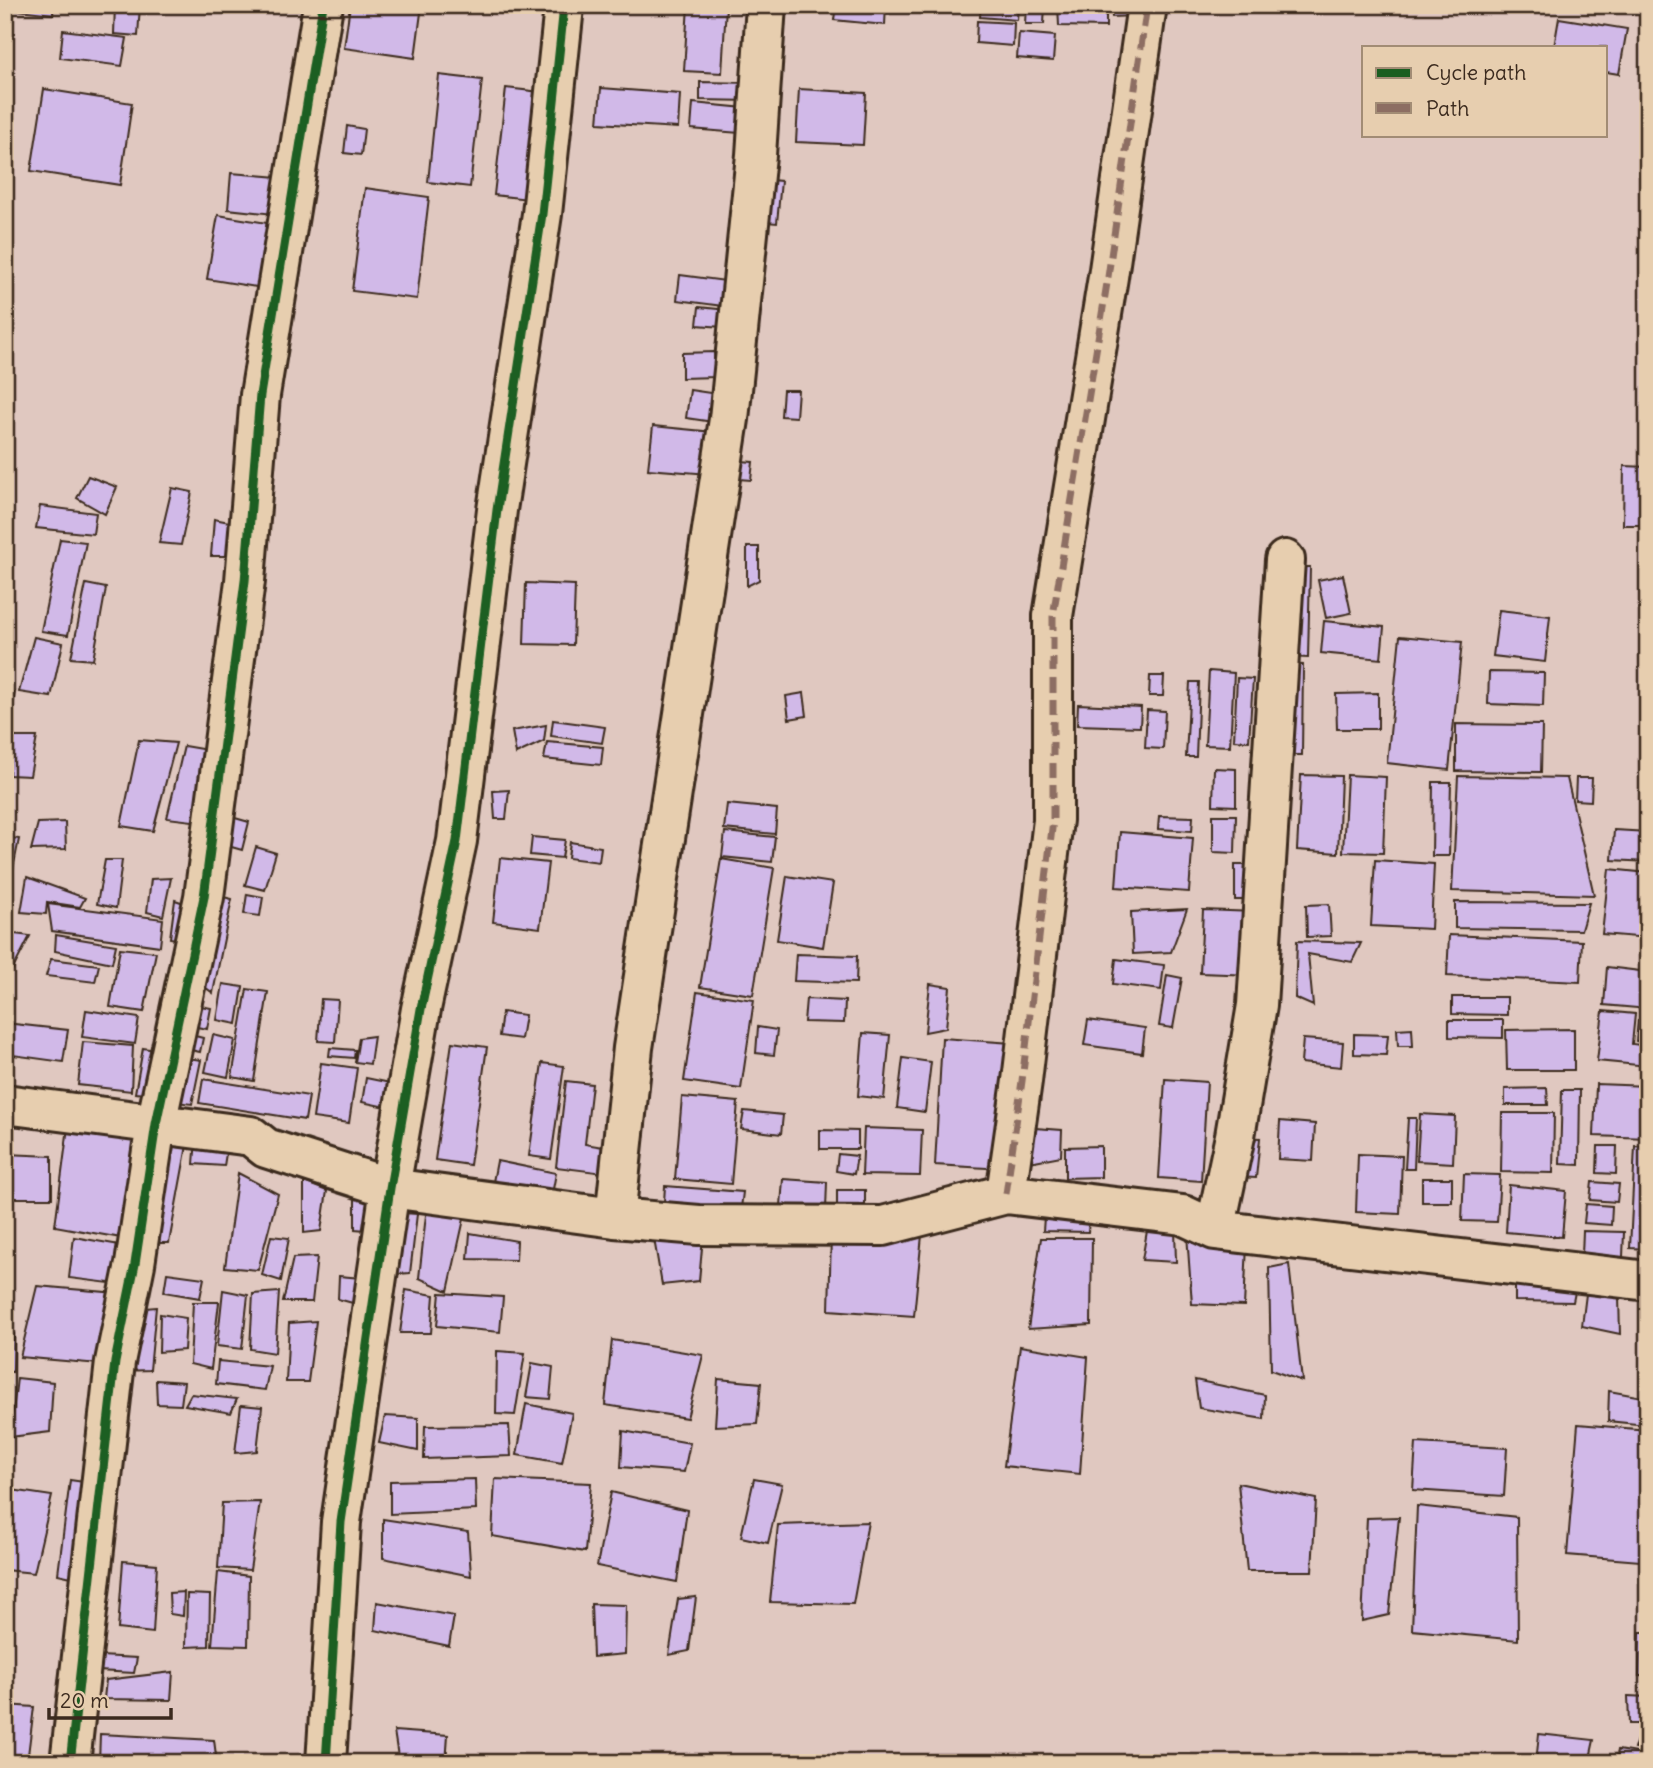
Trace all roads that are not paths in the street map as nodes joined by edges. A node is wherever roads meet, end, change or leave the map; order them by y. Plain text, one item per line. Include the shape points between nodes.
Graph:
1 (323, 5) edge
2 (766, 5) edge
3 (1147, 5) edge
4 (561, 6) edge
5 (1285, 560) dead end
6 (5, 1104) edge
7 (156, 1124) junction
8 (390, 1188) junction
9 (1006, 1194) junction
10 (615, 1218) junction
11 (1215, 1230) junction
12 (1648, 1281) edge
13 (70, 1763) edge
14 (326, 1763) edge

1 - 7 street via 260,395 245,581 204,897
2 - 10 street via 729,419 633,1048
3 - 9 street via 1053,616 1053,820
4 - 8 street via 542,214 497,510 457,841
5 - 11 street via 1257,1005
6 - 7 street
7 - 8 street via 251,1136 266,1148
7 - 13 street via 115,1362
8 - 10 street
8 - 14 street via 341,1521
9 - 10 street via 883,1226 699,1225
9 - 11 street via 1184,1215
11 - 12 street

